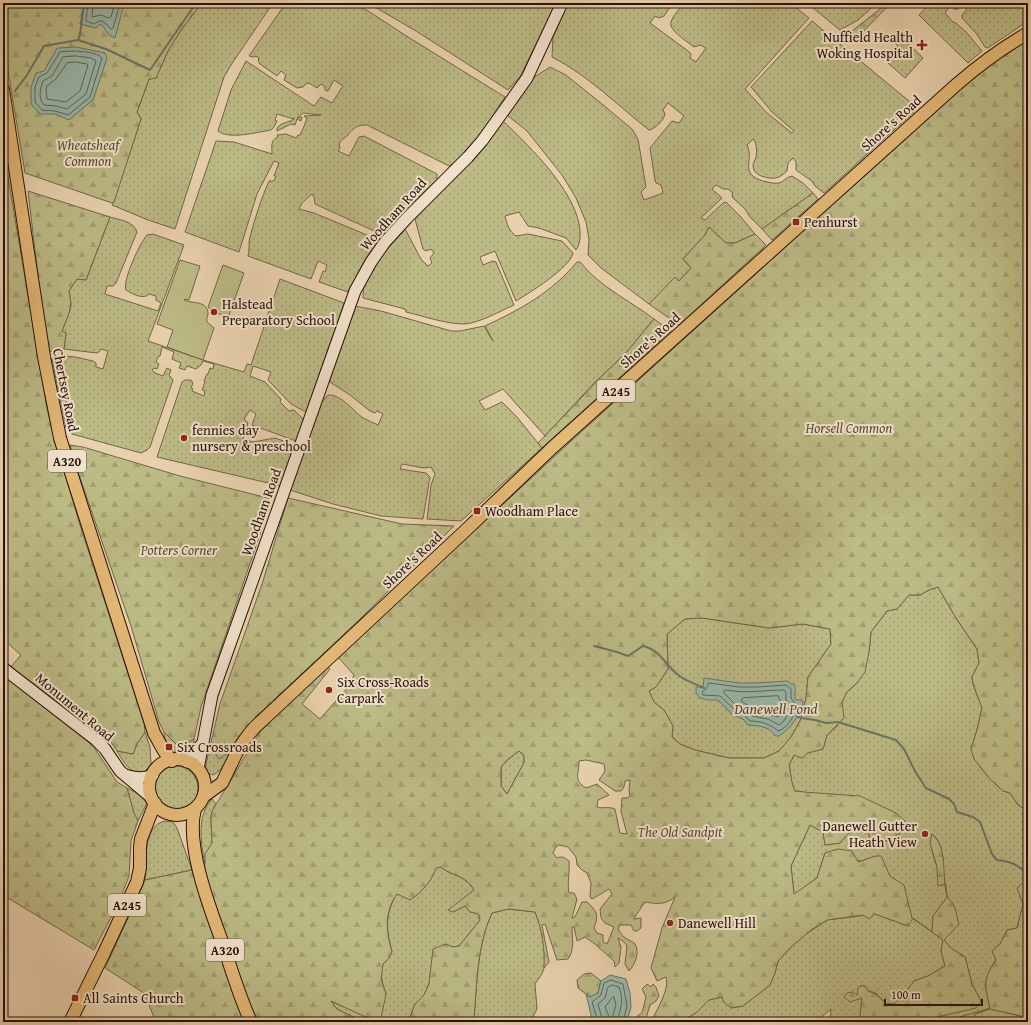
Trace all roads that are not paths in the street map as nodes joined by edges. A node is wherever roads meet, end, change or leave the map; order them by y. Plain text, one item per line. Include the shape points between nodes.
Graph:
1 (562, 3) edge
2 (1028, 33) edge
3 (3, 89) edge
4 (3, 668) edge
5 (154, 733) junction
6 (202, 743) junction
7 (172, 760) junction
8 (188, 762) junction
9 (155, 772) junction
10 (227, 773) junction
11 (123, 774) junction
12 (201, 774) junction
13 (204, 796) junction
14 (153, 801) junction
15 (195, 809) junction
16 (166, 813) junction
17 (178, 815) junction
18 (144, 832) junction
19 (195, 853) junction
20 (70, 1022) edge
21 (251, 1022) edge

1 - 6 street, Woodham Road via 527,78 482,141 385,242 354,291 212,695
2 - 10 main road, Shore's Road / A245 via 956,84 552,448 249,734
3 - 5 main road, Chertsey Road / A320 via 43,349 60,438
4 - 11 street, Monument Road via 96,740
5 - 7 main road, Chertsey Road / A320
5 - 9 main road, Chertsey Road / A320 via 157,754
6 - 8 street, Woodham Road
6 - 12 street, Woodham Road
7 - 8 main road
7 - 9 main road
8 - 12 main road
9 - 11 street via 137,778
9 - 14 main road, A245 via 150,783
10 - 12 main road via 214,780
10 - 13 main road, Shore's Road / A245 via 222,783
11 - 14 street, Monument Road
12 - 13 main road via 205,787
13 - 15 main road, A245
14 - 16 main road
14 - 18 main road, A245
15 - 17 main road
15 - 19 main road, A320
16 - 17 main road
16 - 18 main road via 149,824
17 - 19 main road, A320
18 - 20 main road, A245 via 137,882
19 - 21 main road, A320 via 208,903

